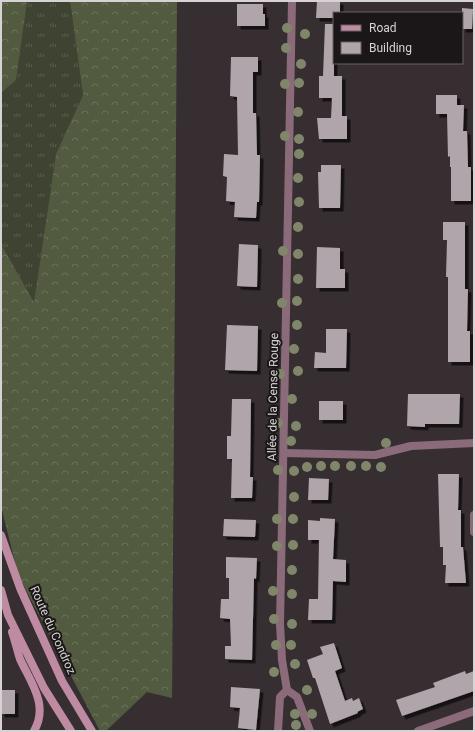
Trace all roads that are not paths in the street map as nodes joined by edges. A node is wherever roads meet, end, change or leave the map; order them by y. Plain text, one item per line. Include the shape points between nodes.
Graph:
1 (292, 1) edge
2 (474, 443) edge
3 (284, 453) junction
4 (474, 515) edge
5 (474, 532) edge
6 (1, 535) edge
7 (1, 590) edge
8 (8, 615) junction
9 (287, 690) junction
10 (474, 711) edge
11 (422, 730) edge
12 (34, 731) edge
13 (71, 731) edge
14 (92, 731) edge
15 (278, 731) edge
16 (310, 731) edge

1 - 3 street, Allée de la Cense Rouge
2 - 3 street via 411,446 375,455
3 - 9 street, Allée de la Cense Rouge via 280,644
4 - 5 street
6 - 14 main road, Route du Condroz via 20,588 62,681
7 - 8 main road
8 - 12 main road via 20,657 38,693 40,708 38,724
8 - 13 main road via 44,688
9 - 15 street via 280,697
9 - 16 street via 297,697
10 - 11 street

